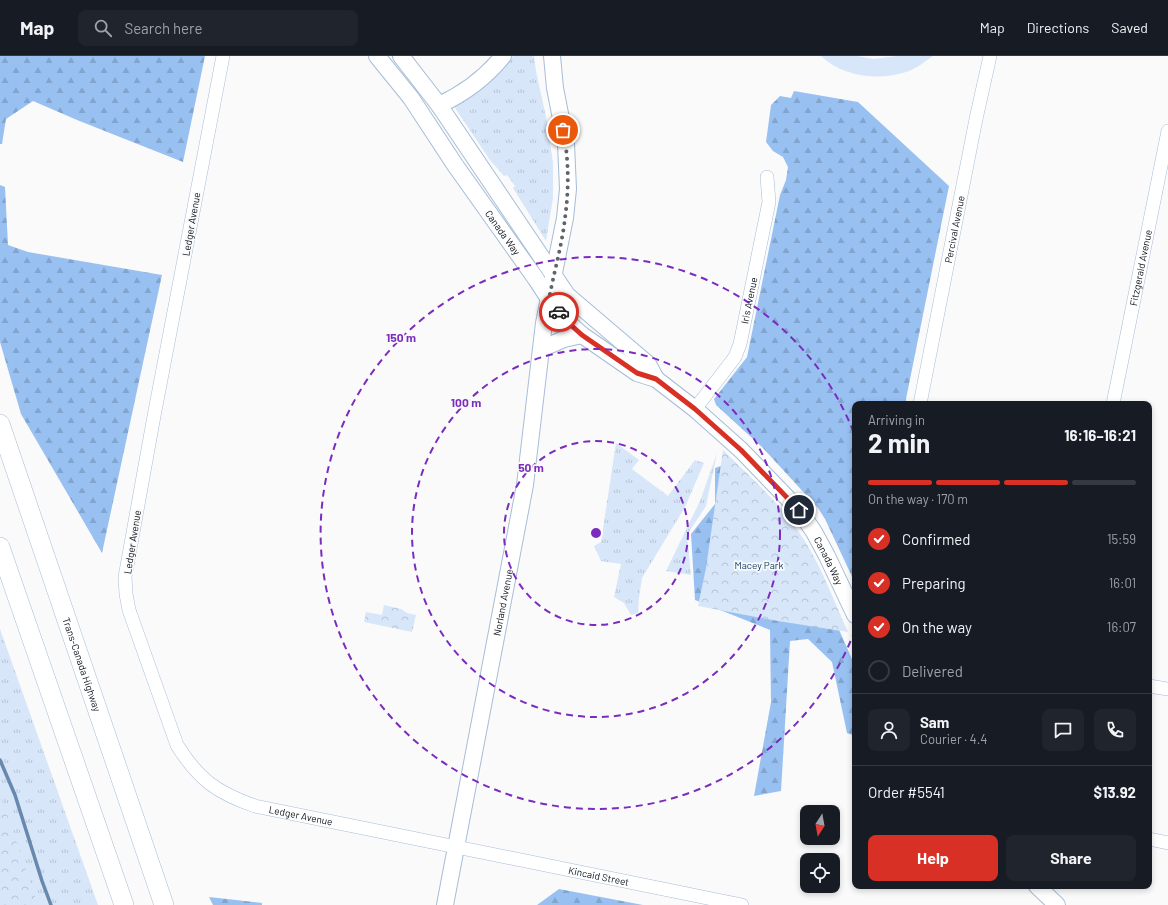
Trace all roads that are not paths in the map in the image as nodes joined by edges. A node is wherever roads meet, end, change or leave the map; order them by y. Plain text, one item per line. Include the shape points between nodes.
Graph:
1 (223, 56) edge
2 (378, 56) edge
3 (401, 56) edge
4 (503, 56) edge
5 (552, 56) edge
6 (990, 56) edge
7 (438, 105) junction
8 (1168, 131) edge
9 (767, 178) dead end
10 (553, 276) junction
11 (549, 299) junction
12 (582, 335) junction
13 (541, 349) junction
14 (656, 379) junction
15 (921, 401) edge
16 (1114, 401) edge
17 (695, 409) junction
18 (0, 424) edge
19 (0, 547) edge
20 (852, 609) edge
21 (1152, 687) edge
22 (1168, 690) edge
23 (1152, 840) edge
24 (1168, 843) edge
25 (456, 847) junction
26 (1040, 889) edge
27 (124, 905) edge
28 (164, 905) edge
29 (445, 905) edge
30 (742, 905) edge
31 (1056, 905) edge

1 - 25 street, Ledger Avenue via 125,577 129,610 177,745 185,759 207,782 226,795 254,806
2 - 11 main road, Canada Way via 411,98
3 - 7 main road, Canada Way
4 - 7 main road via 473,85
5 - 10 main road, Norland Avenue via 555,88 566,144 568,189 564,226
6 - 15 street, Percival Avenue
7 - 10 main road, Canada Way
8 - 16 street, Fitzgerald Avenue
9 - 17 street, Iris Avenue via 769,202 740,344 732,360
10 - 11 main road, Norland Avenue
10 - 14 main road, Canada Way via 567,295 648,364
11 - 12 main road, Canada Way via 563,318
11 - 13 main road, Norland Avenue
12 - 13 main road via 564,339
12 - 14 main road, Canada Way via 637,373
13 - 25 main road, Norland Avenue via 526,480
14 - 17 main road, Canada Way
17 - 20 main road, Canada Way via 741,450 799,510 827,556
18 - 28 highway, Trans-Canada Highway
19 - 27 highway
21 - 22 street
23 - 24 street
25 - 29 main road, Norland Avenue
25 - 30 street, Kincaid Street
26 - 31 main road

